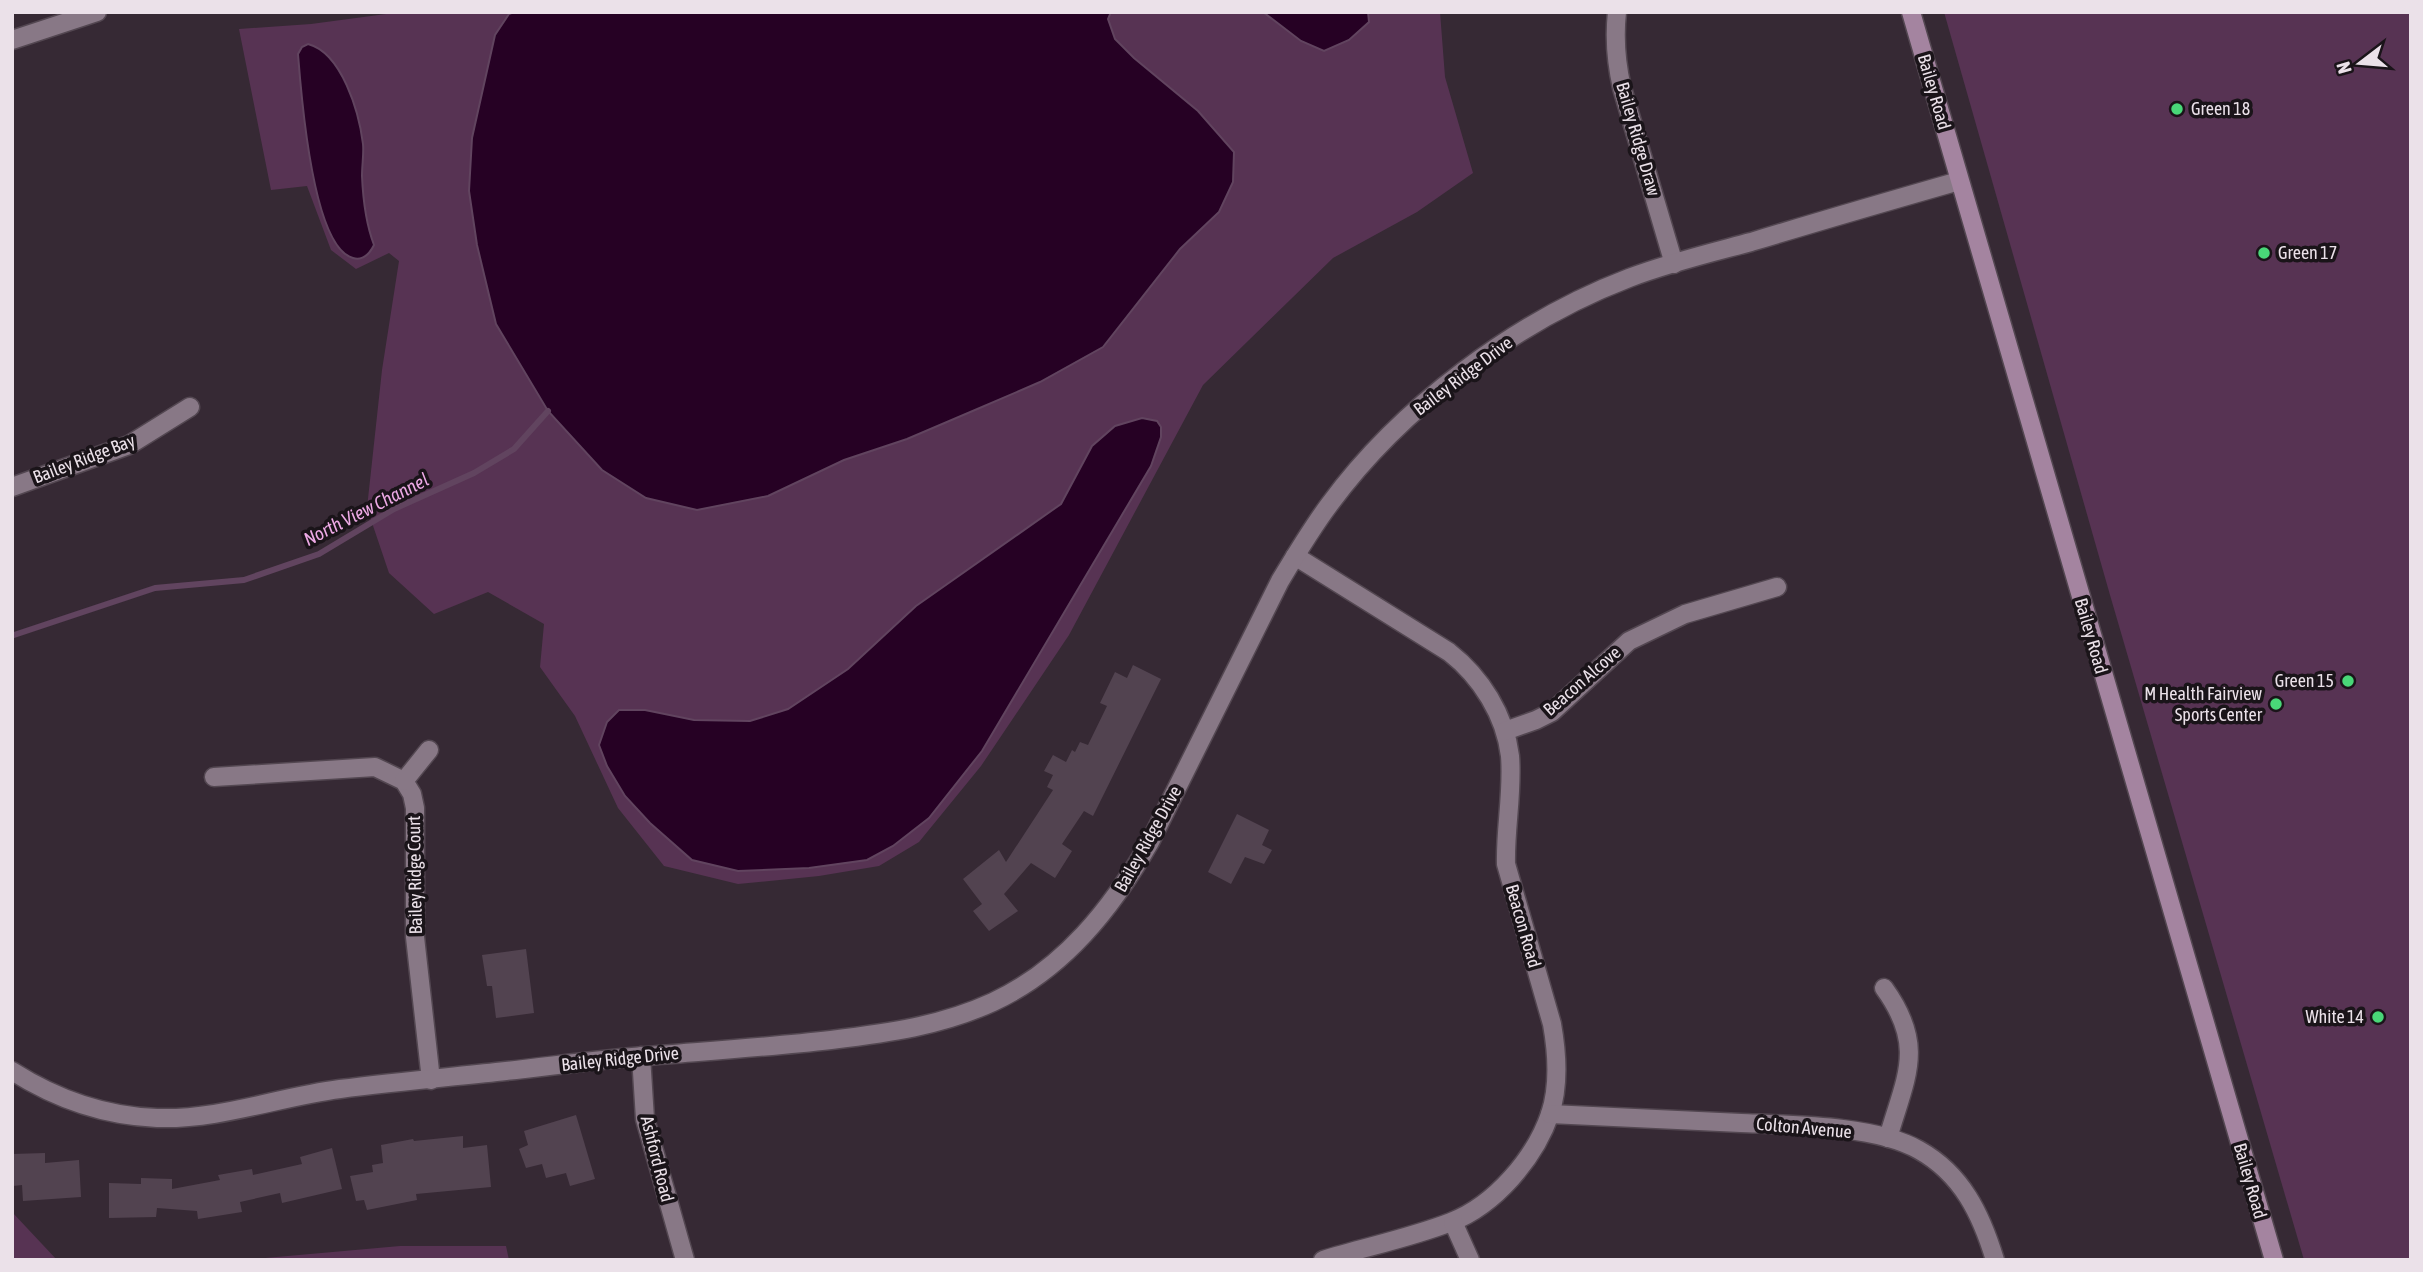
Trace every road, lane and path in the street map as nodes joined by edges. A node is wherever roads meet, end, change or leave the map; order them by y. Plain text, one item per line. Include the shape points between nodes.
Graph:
1 (97, 12) edge
2 (1617, 12) edge
3 (1911, 12) edge
4 (12, 40) edge
5 (1959, 181) junction
6 (1674, 264) junction
7 (190, 407) dead end
8 (12, 487) edge
9 (1295, 556) junction
10 (1777, 587) dead end
11 (1504, 731) junction
12 (429, 750) dead end
13 (214, 777) dead end
14 (404, 781) junction
15 (1884, 988) dead end
16 (641, 1056) junction
17 (13, 1073) edge
18 (431, 1080) junction
19 (1550, 1114) junction
20 (1888, 1138) junction
21 (1453, 1222) junction
22 (685, 1260) edge
23 (1323, 1260) edge
24 (1470, 1260) edge
25 (1995, 1260) edge
26 (2274, 1260) edge

1 - 4 street
2 - 6 street, Bailey Ridge Draw via 1619,76
3 - 5 main road, Bailey Road
5 - 6 street, Bailey Ridge Drive
5 - 26 main road, Bailey Road
6 - 9 street, Bailey Ridge Drive via 1573,303 1446,385 1363,465 1329,504
7 - 8 street, Bailey Ridge Bay via 129,445
9 - 11 street, Beacon Road via 1464,663 1486,693
9 - 16 street, Bailey Ridge Drive via 1129,880 1095,924 1028,983 947,1020 902,1032
10 - 11 street, Beacon Alcove via 1685,614 1629,640 1552,712
11 - 19 street, Beacon Road via 1510,757 1506,864 1552,1024 1556,1048
12 - 14 street
13 - 14 street via 375,767
14 - 18 street, Bailey Ridge Court via 412,794 415,815 415,937
15 - 20 street via 1898,1007 1910,1046
16 - 18 street, Bailey Ridge Drive
16 - 22 street, Ashford Road via 645,1119
17 - 18 street, Bailey Ridge Drive via 89,1107 158,1118 228,1113 337,1090
19 - 20 street, Colton Avenue via 1826,1127
19 - 21 street, Beacon Road via 1530,1155 1509,1182
20 - 25 street, Colton Avenue via 1942,1165 1961,1185 1978,1211
21 - 23 street, Beacon Road
21 - 24 street

